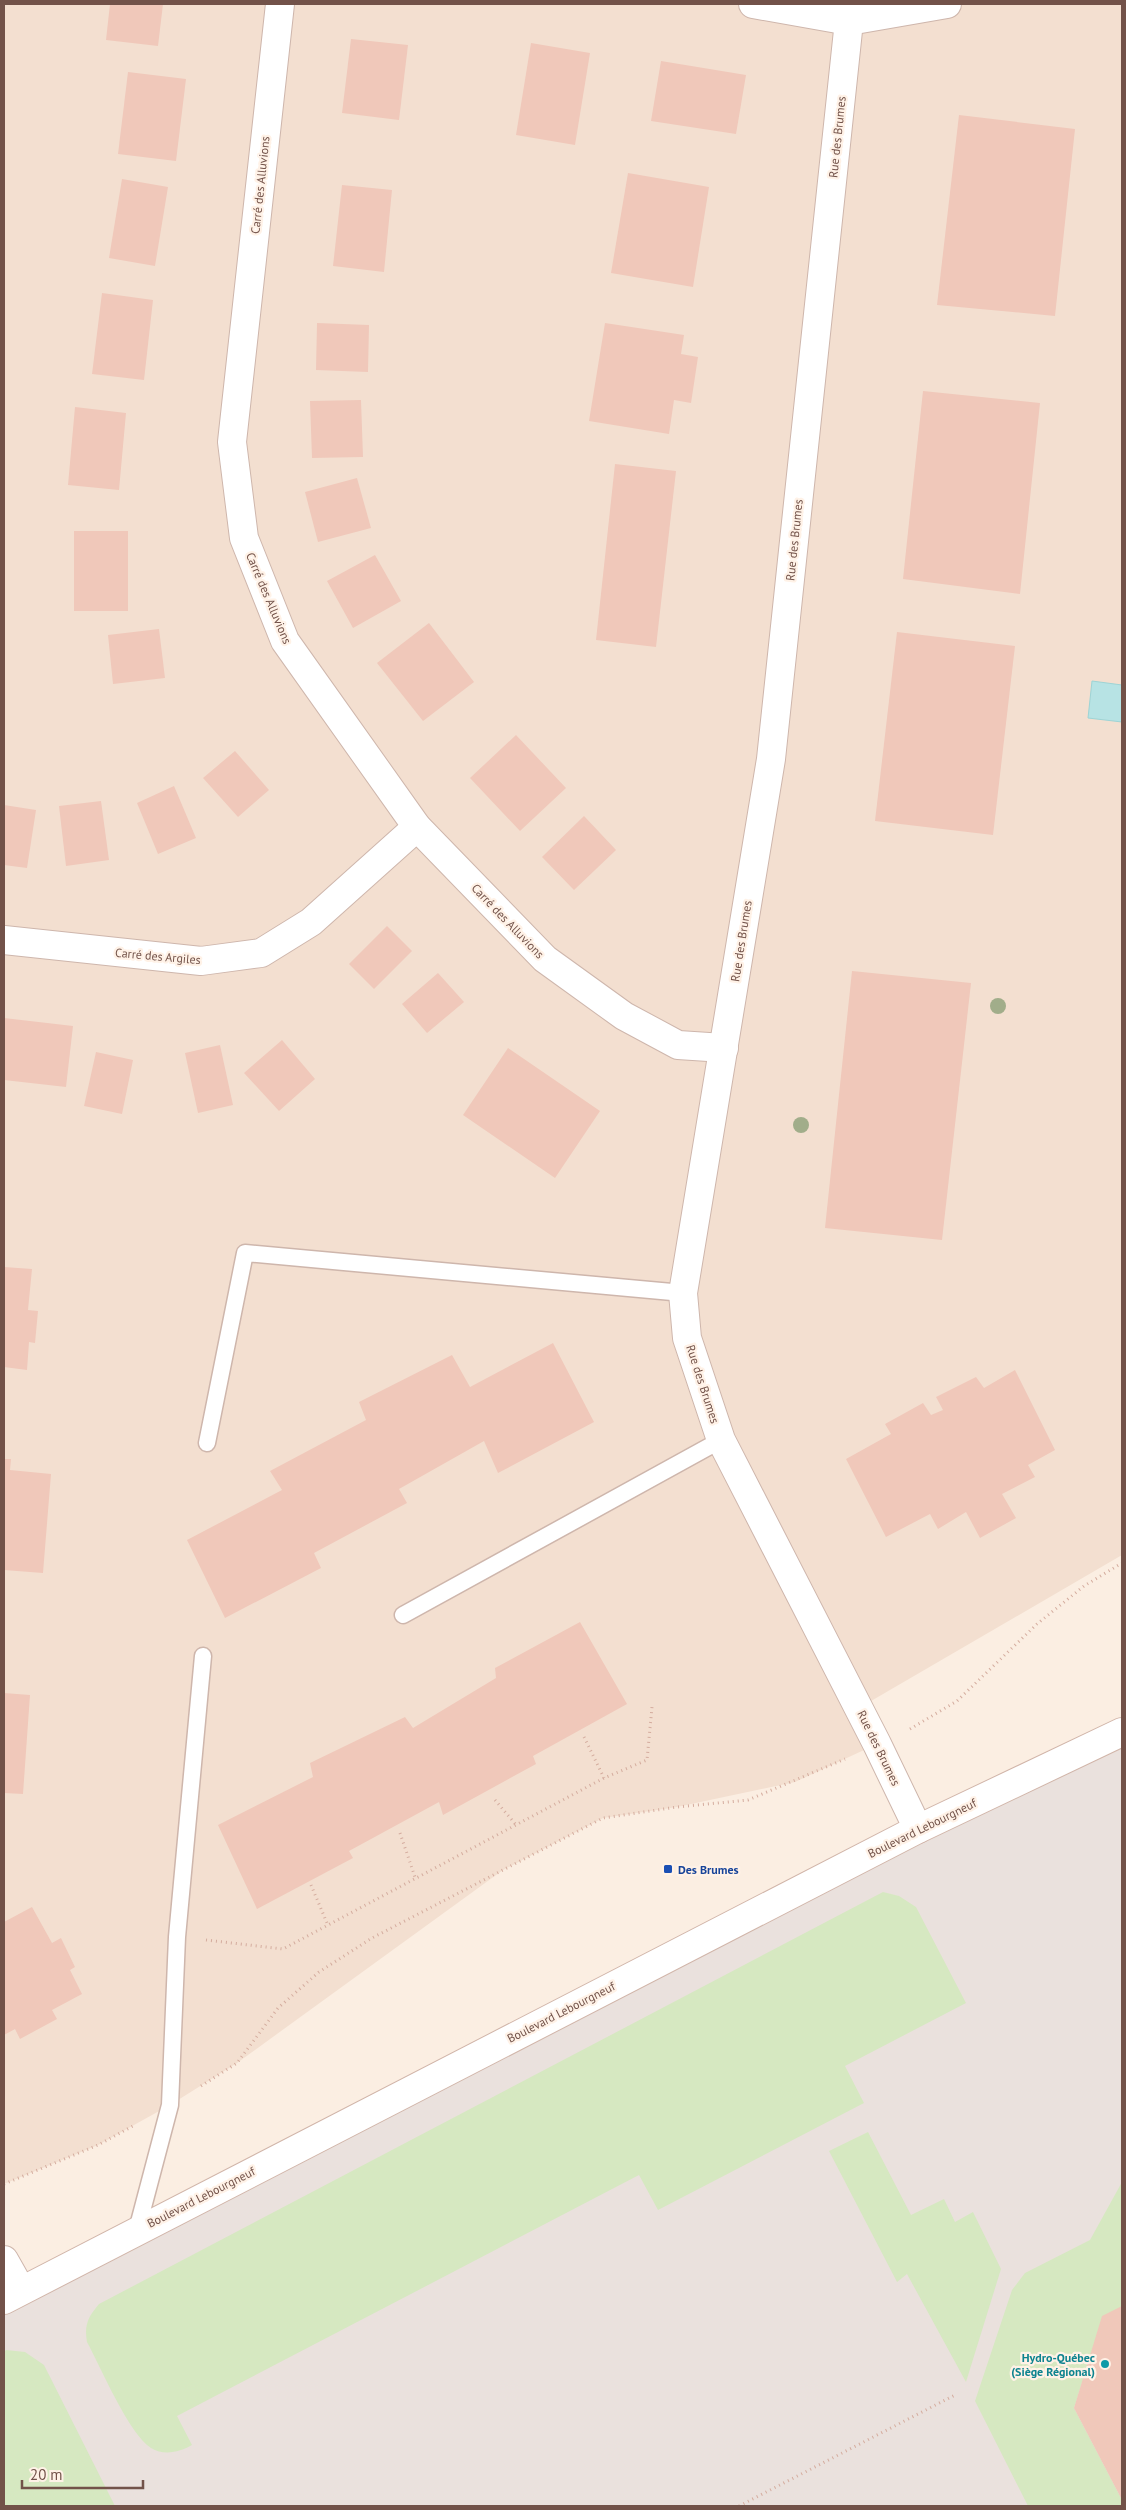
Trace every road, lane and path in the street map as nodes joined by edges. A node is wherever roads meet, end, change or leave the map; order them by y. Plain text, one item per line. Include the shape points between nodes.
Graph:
1 (280, 4) edge
2 (753, 4) edge
3 (947, 4) edge
4 (851, 12) edge
5 (417, 826) junction
6 (4, 940) edge
7 (724, 1048) junction
8 (683, 1293) junction
9 (721, 1440) junction
10 (207, 1443) dead end
11 (1122, 1563) edge
12 (403, 1615) dead end
13 (203, 1656) dead end
14 (652, 1706) dead end
15 (1122, 1732) edge
16 (584, 1737) dead end
17 (877, 1744) junction
18 (604, 1778) junction
19 (495, 1800) dead end
20 (516, 1826) junction
21 (918, 1829) junction
22 (400, 1833) dead end
23 (416, 1880) junction
24 (310, 1885) dead end
25 (328, 1923) junction
26 (177, 1937) junction
27 (170, 2105) junction
28 (4, 2184) edge
29 (138, 2230) junction
30 (4, 2260) edge
31 (12, 2295) edge
32 (954, 2395) dead end
33 (739, 2506) edge

1 - 5 street, Carré des Alluvions via 232,442 244,538 285,641
2 - 4 street
3 - 4 street
4 - 7 street, Rue des Brumes via 771,759
5 - 6 street, Carré des Argiles via 311,922 261,953 201,961
5 - 7 street, Carré des Alluvions via 545,959 584,988 624,1016 678,1045
7 - 8 street, Rue des Brumes
8 - 9 street, Rue des Brumes via 688,1338
8 - 10 lane via 245,1253
9 - 12 lane
9 - 17 street, Rue des Brumes
11 - 17 path via 1084,1586 1037,1624 957,1701 908,1731
13 - 26 lane
14 - 18 path via 648,1760
15 - 21 street, Boulevard Lebourgneuf
16 - 18 path
17 - 21 street, Rue des Brumes
17 - 27 path via 748,1800 677,1807 595,1822 372,1938 319,1972 278,2008 237,2063
18 - 20 path
19 - 20 path
20 - 23 path
21 - 29 street, Boulevard Lebourgneuf
22 - 23 path
23 - 25 path
24 - 25 path
25 - 26 path via 283,1949
26 - 27 lane
27 - 28 path via 98,2145
27 - 29 lane
29 - 31 street, Boulevard Lebourgneuf
30 - 31 street
32 - 33 path

